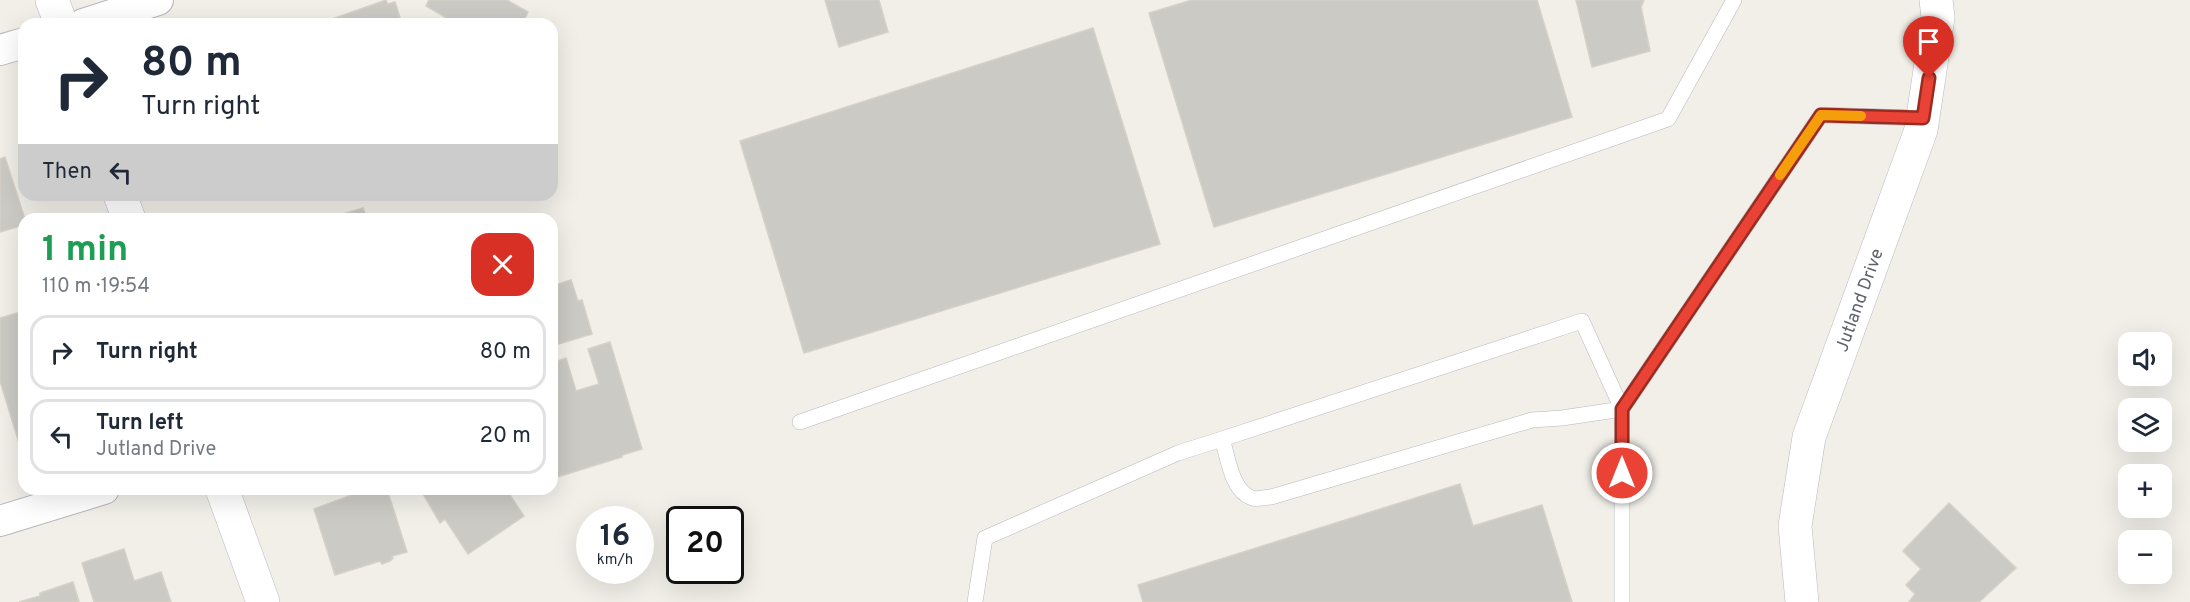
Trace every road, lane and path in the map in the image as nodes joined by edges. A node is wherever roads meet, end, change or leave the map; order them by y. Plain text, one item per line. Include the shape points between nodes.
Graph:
1 (52, 0) edge
2 (158, 0) edge
3 (1734, 0) edge
4 (1936, 0) edge
5 (59, 18) edge
6 (102, 18) edge
7 (18, 45) edge
8 (0, 50) edge
9 (1923, 118) junction
10 (1622, 409) junction
11 (800, 422) dead end
12 (1222, 439) junction
13 (84, 495) edge
14 (224, 495) edge
15 (0, 521) edge
16 (263, 602) edge
17 (975, 602) edge
18 (1622, 602) edge
19 (1802, 602) edge

1 - 5 street
2 - 6 street
3 - 11 lane via 1668,119
4 - 9 street, Jutland Drive via 1938,17
7 - 8 street
9 - 10 lane via 1821,115
9 - 19 street, Jutland Drive via 1809,437 1795,526
10 - 12 lane via 1532,420 1253,499 1236,482
10 - 12 lane via 1582,321
10 - 18 lane
12 - 17 lane via 1178,453 985,538
13 - 15 street
14 - 16 street

